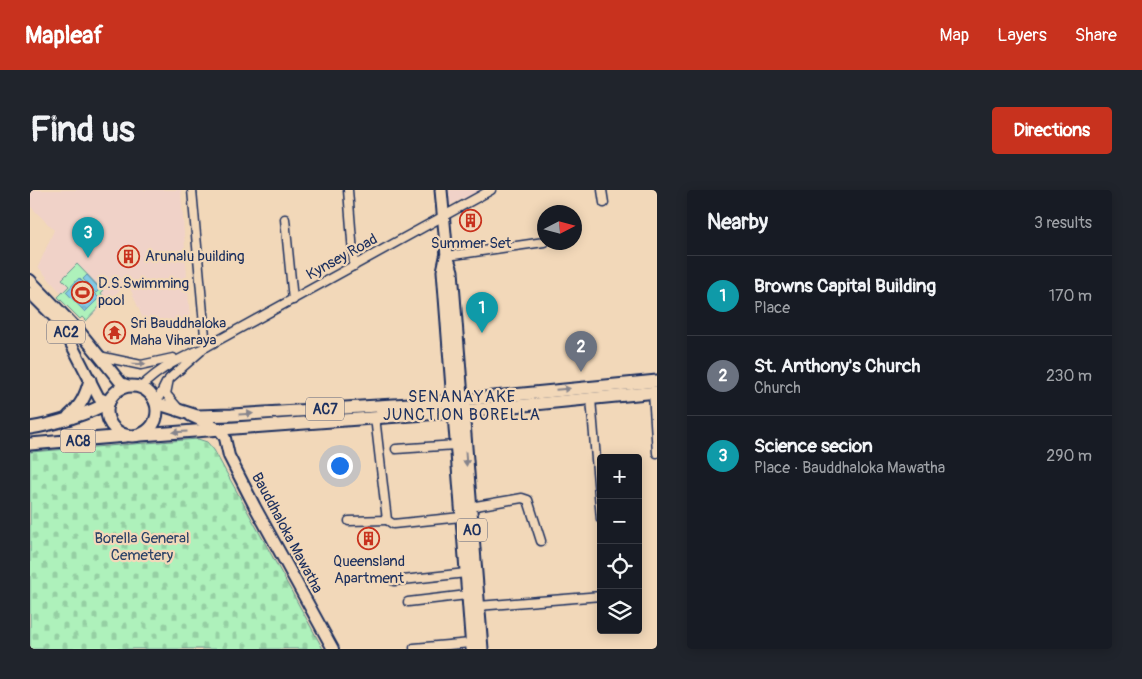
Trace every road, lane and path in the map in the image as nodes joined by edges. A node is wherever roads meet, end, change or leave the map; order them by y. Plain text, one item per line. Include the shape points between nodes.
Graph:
1 (192, 190) edge
2 (348, 190) edge
3 (441, 190) edge
4 (491, 190) edge
5 (602, 190) edge
6 (604, 203) dead end
7 (443, 216) junction
8 (286, 219) dead end
9 (537, 243) edge
10 (447, 256) junction
11 (354, 266) junction
12 (30, 280) edge
13 (30, 293) edge
14 (293, 300) junction
15 (206, 347) junction
16 (97, 355) junction
17 (169, 379) junction
18 (90, 380) junction
19 (657, 381) edge
20 (129, 386) junction
21 (141, 387) junction
22 (655, 393) edge
23 (591, 399) junction
24 (109, 402) junction
25 (156, 402) junction
26 (458, 405) junction
27 (184, 413) junction
28 (68, 417) junction
29 (375, 417) junction
30 (30, 428) edge
31 (219, 429) junction
32 (141, 435) junction
33 (126, 436) junction
34 (30, 444) edge
35 (456, 445) junction
36 (396, 449) dead end
37 (657, 454) edge
38 (599, 499) edge
39 (470, 507) junction
40 (461, 516) junction
41 (349, 521) dead end
42 (389, 522) junction
43 (541, 541) dead end
44 (466, 573) junction
45 (394, 581) dead end
46 (467, 596) junction
47 (597, 596) edge
48 (408, 602) dead end
49 (478, 606) junction
50 (472, 646) edge
51 (414, 648) edge
52 (333, 649) edge
53 (482, 649) edge

1 - 15 street
2 - 11 street
3 - 7 highway, A0
4 - 7 street, Kynsey Road
5 - 6 street
7 - 10 highway, A0
7 - 11 street, Kynsey Road
8 - 14 street
9 - 10 street
10 - 26 highway, A0 via 443,271
11 - 14 street, Kynsey Road
12 - 16 main road, AC2 via 68,318
13 - 18 main road, AC2 via 61,324
14 - 15 street, Kynsey Road
16 -> 15 street via 141,365 166,361
15 - 17 street, Kynsey Road
15 - 21 street, Kynsey Road via 160,370
16 - 20 main road, AC2 via 121,383
17 - 25 street, Kynsey Road
17 - 27 street via 167,397
18 - 24 main road, AC2 via 99,398
18 - 28 highway via 77,410
26 -> 19 highway, AC7
20 - 21 highway
20 - 24 highway via 116,391
21 - 25 highway
22 - 23 highway, AC7
22 - 37 street
23 - 26 highway, AC7
23 - 38 street
24 - 28 highway, AC8
24 - 33 highway via 107,410 112,426
25 - 27 highway, AC7
25 - 32 highway via 158,410 154,426
27 -> 26 highway, AC7 via 232,415
26 - 29 highway, AC7
26 - 35 highway, A0
26 -> 39 highway, A0
27 - 31 main road
28 - 30 highway, AC8
29 - 31 highway, AC7
29 - 42 street
31 -> 32 highway, AC7
31 - 52 main road, Bauddhaloka Mawatha via 255,507
32 - 33 highway
33 - 34 highway, AC8
35 - 36 street
35 - 40 highway, A0
39 - 43 street via 522,498 528,500
39 - 49 highway, A0
40 - 42 street
40 - 44 highway, A0
41 - 42 street
44 - 45 street
44 - 46 highway, A0
46 - 48 street
46 - 50 highway, A0
47 - 49 street
49 - 53 highway, A0
50 - 51 street

